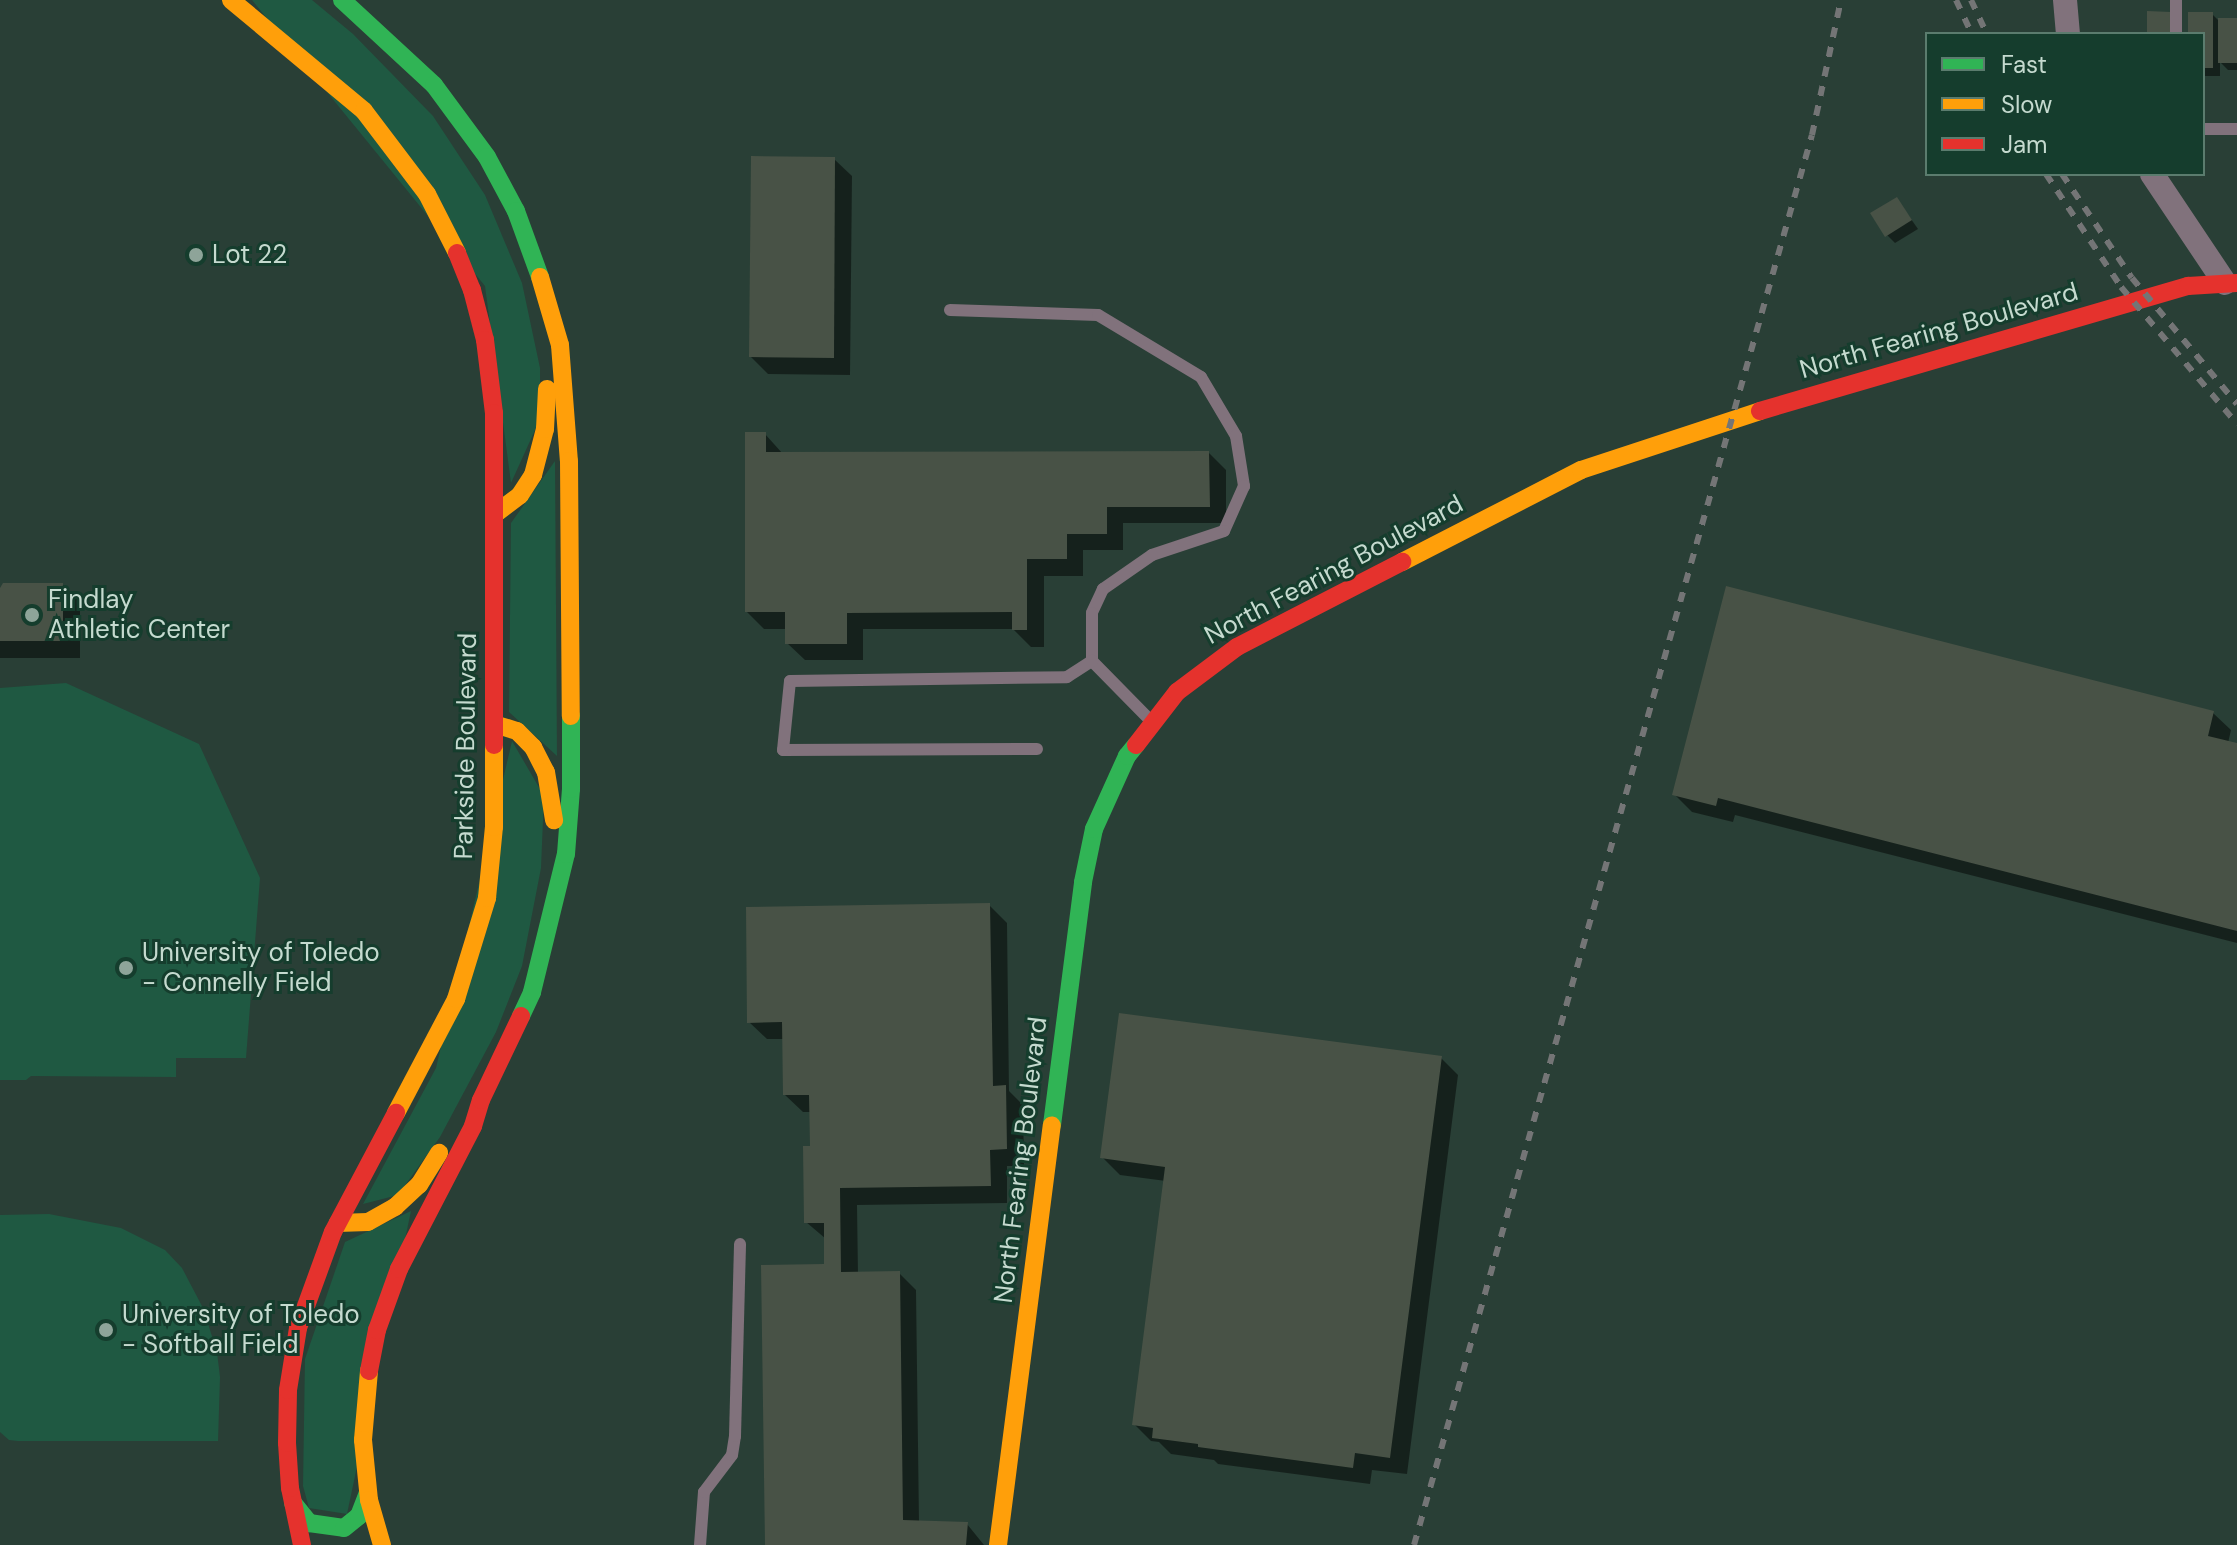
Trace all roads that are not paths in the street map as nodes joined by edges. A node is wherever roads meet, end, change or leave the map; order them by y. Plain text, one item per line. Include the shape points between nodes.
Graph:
1 (231, 0) edge
2 (342, 0) edge
3 (2065, 0) edge
4 (2176, 0) edge
5 (2068, 32) edge
6 (2176, 32) edge
7 (2205, 129) edge
8 (2237, 129) edge
9 (2153, 176) edge
10 (2231, 283) edge
11 (543, 286) junction
12 (950, 310) dead end
13 (495, 514) junction
14 (1092, 661) junction
15 (1152, 721) junction
16 (494, 724) junction
17 (1037, 749) dead end
18 (559, 880) junction
19 (481, 1100) junction
20 (338, 1223) junction
21 (740, 1244) dead end
22 (368, 1493) junction
23 (293, 1503) junction
24 (302, 1545) edge
25 (382, 1545) edge
26 (700, 1545) edge
27 (998, 1545) edge

1 - 13 street, Parkside Boulevard via 364,111 439,214 463,266 485,340 494,413
2 - 11 street via 414,63 470,131 516,211
3 - 5 street
4 - 6 lane
7 - 8 lane
9 - 10 street
10 - 15 street, North Fearing Boulevard via 2188,286 2145,298 1746,415 1581,470 1237,647 1177,692
11 - 13 street via 547,404 542,447 527,485
11 - 18 street via 560,345 568,431 571,789
12 - 14 lane via 1098,315 1201,377 1236,436 1244,486 1224,531 1152,555 1103,589 1092,613
13 - 16 street, Parkside Boulevard
14 - 15 lane
14 - 17 lane via 1067,677 790,681 783,750
15 - 27 street, North Fearing Boulevard via 1107,794 1083,882
16 - 18 street via 517,731 546,772
16 - 20 street, Parkside Boulevard via 492,858 472,953 440,1031
18 - 19 street via 532,992
19 - 20 street via 457,1119 429,1170 395,1207 368,1222
19 - 22 street via 473,1126 399,1269 377,1330 363,1417
20 - 23 street, Parkside Boulevard via 307,1299 292,1357 287,1431
21 - 26 lane via 735,1436 732,1455 704,1492
22 - 23 street via 359,1516 344,1528 309,1523
22 - 25 street
23 - 24 street, Parkside Boulevard

